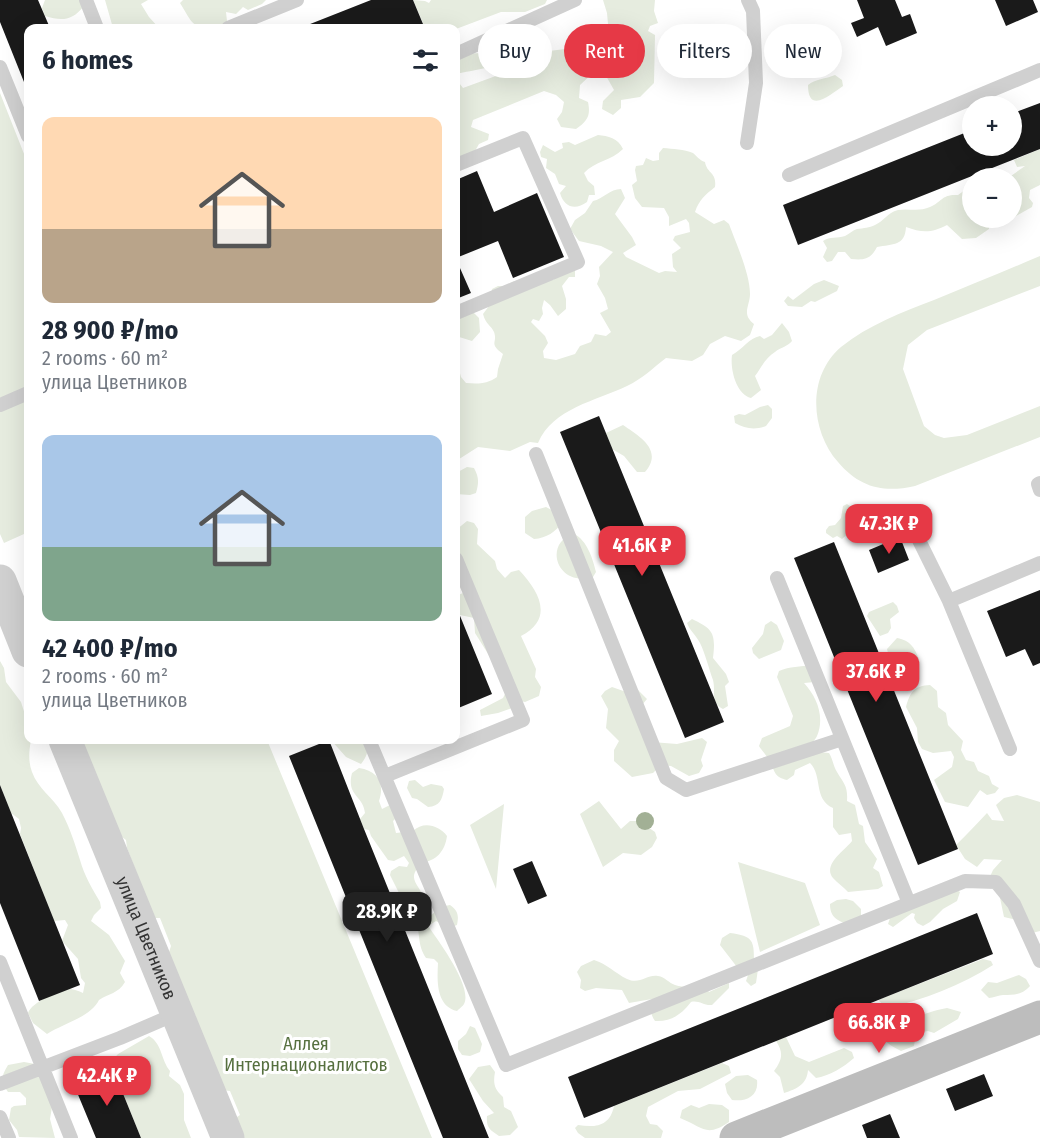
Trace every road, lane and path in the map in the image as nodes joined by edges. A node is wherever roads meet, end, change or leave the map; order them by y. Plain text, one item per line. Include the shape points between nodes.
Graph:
1 (86, 0) edge
2 (297, 0) edge
3 (575, 0) edge
4 (748, 0) edge
5 (95, 24) edge
6 (238, 24) edge
7 (460, 52) edge
8 (0, 67) edge
9 (1040, 70) edge
10 (24, 126) edge
11 (747, 143) dead end
12 (460, 163) edge
13 (789, 175) dead end
14 (460, 311) edge
15 (24, 395) edge
16 (0, 405) edge
17 (536, 454) dead end
18 (1040, 483) edge
19 (1040, 490) edge
20 (907, 516) dead end
21 (1040, 562) edge
22 (460, 569) edge
23 (777, 578) dead end
24 (1, 585) edge
25 (949, 601) junction
26 (24, 641) edge
27 (842, 739) junction
28 (67, 744) edge
29 (371, 744) edge
30 (1010, 749) dead end
31 (385, 776) junction
32 (909, 903) junction
33 (1040, 961) edge
34 (0, 962) edge
35 (178, 1013) junction
36 (1040, 1017) edge
37 (42, 1068) junction
38 (0, 1084) edge
39 (0, 1117) edge
40 (9, 1138) edge
41 (71, 1138) edge
42 (228, 1138) edge
43 (736, 1138) edge

1 - 5 lane
2 - 6 lane
3 - 7 lane
4 - 11 lane via 753,11 756,84
8 - 10 lane
9 - 13 lane
12 - 14 lane via 523,138 578,262
15 - 16 lane
17 - 27 lane via 666,778 686,790
18 - 19 lane
20 - 25 lane
21 - 25 lane
22 - 31 lane via 523,720
23 - 27 lane
24 - 26 street
25 - 30 lane
27 - 32 lane
28 - 35 street, улица Цветников
29 - 31 lane
31 - 32 lane via 506,1065
32 - 33 lane via 965,881 996,882 1014,904
34 - 37 lane
35 - 37 lane
35 - 42 street, улица Цветников
36 - 43 main road
37 - 38 lane
37 - 41 lane
39 - 40 lane

